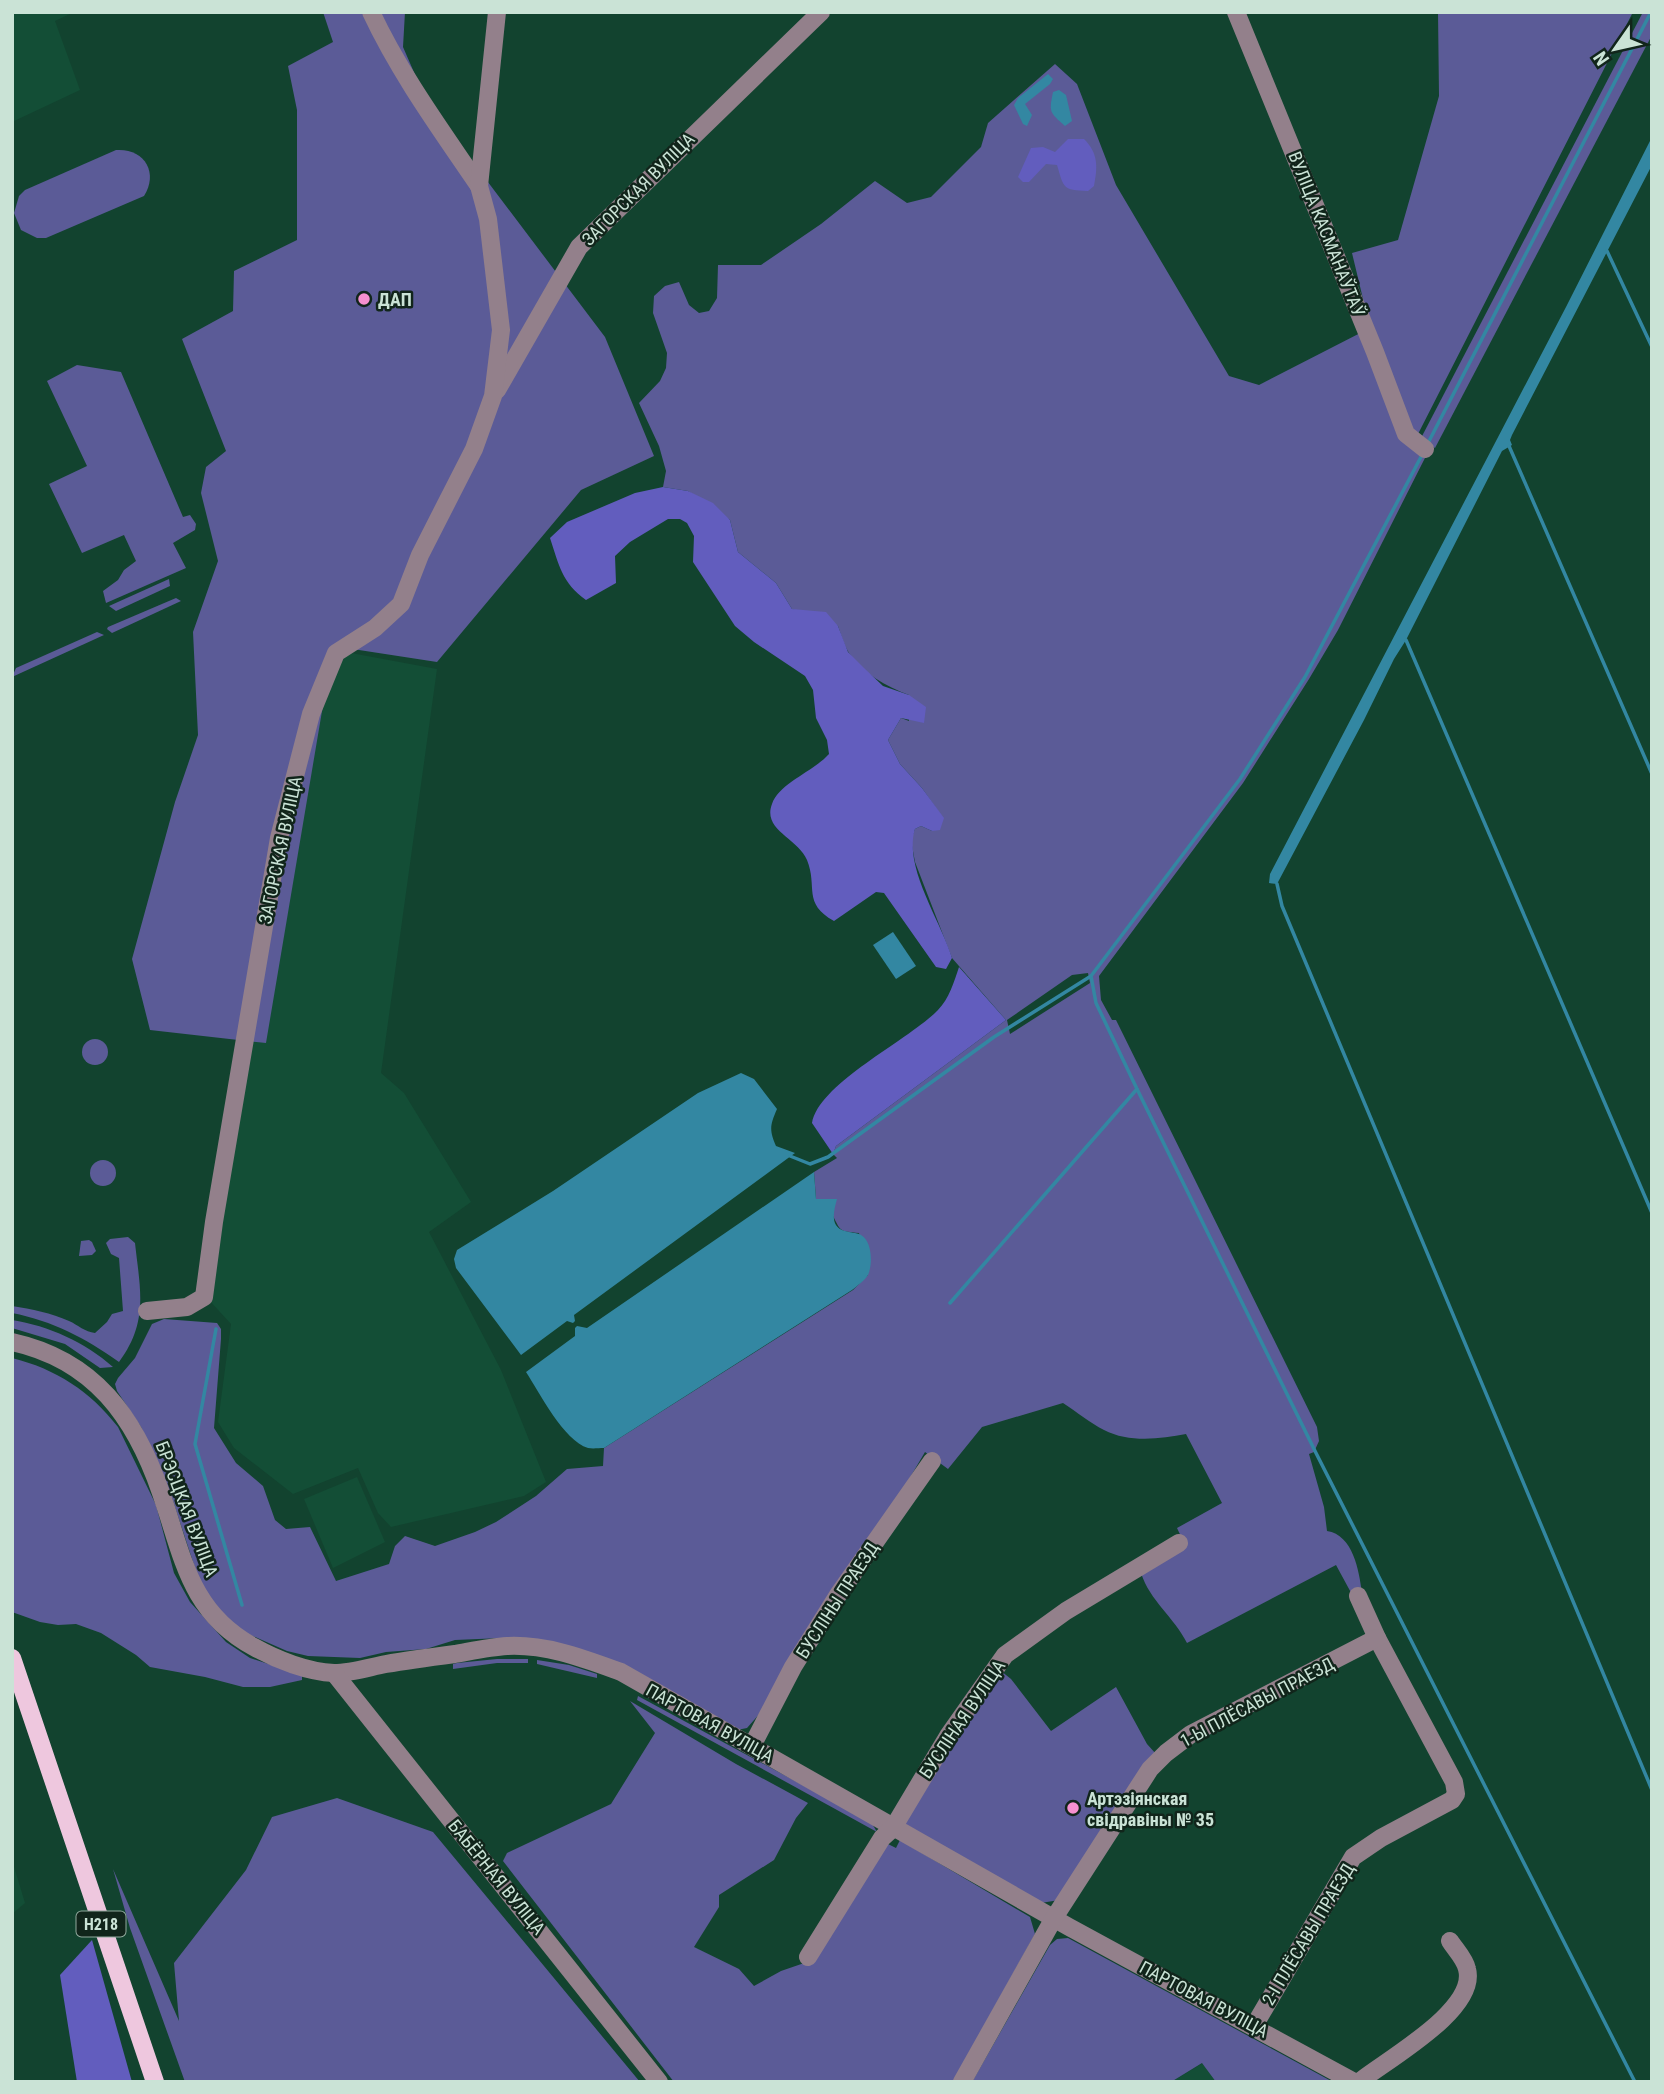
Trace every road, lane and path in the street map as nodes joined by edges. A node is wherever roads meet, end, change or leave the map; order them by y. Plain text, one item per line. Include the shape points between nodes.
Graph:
1 (371, 12) edge
2 (496, 12) edge
3 (821, 12) edge
4 (1236, 12) edge
5 (479, 186) junction
6 (493, 396) junction
7 (1425, 449) dead end
8 (147, 1311) dead end
9 (12, 1342) edge
10 (932, 1461) dead end
11 (1178, 1543) dead end
12 (1358, 1595) dead end
13 (1377, 1638) junction
14 (12, 1658) edge
15 (334, 1673) junction
16 (752, 1746) junction
17 (893, 1828) junction
18 (1054, 1918) junction
19 (1450, 1941) dead end
20 (808, 1956) dead end
21 (1254, 2026) junction
22 (155, 2082) edge
23 (659, 2082) edge
24 (962, 2082) edge
25 (1356, 2082) edge

1 - 5 street via 425,106
2 - 5 street, ЗАГОРСКАЯ ВУЛІЦА
3 - 6 street, ЗАГОРСКАЯ ВУЛІЦА via 579,247
4 - 7 street, ВУЛІЦА КАСМАНАЎТАЎ via 1406,434
5 - 6 street, ЗАГОРСКАЯ ВУЛІЦА via 488,219 501,330
6 - 8 street, ЗАГОРСКАЯ ВУЛІЦА via 474,449 420,555 401,604 375,628 336,653 311,714 278,838 204,1297 187,1307
9 - 15 street, БРЭСЦКАЯ ВУЛІЦА via 35,1347 72,1365 113,1401 138,1440 160,1490 187,1576 223,1626 253,1647 297,1666
10 - 16 street, БУСЛІНЫ ПРАЕЗД via 838,1595
11 - 17 street, БУСЛІНАЯ ВУЛІЦА via 1066,1611 1005,1655 948,1736
12 - 13 street
13 - 18 street, 1-Ы ПЛЁСАВЫ ПРАЕЗД via 1191,1734 1166,1753 1139,1784
13 - 21 street, 2-І ПЛЁСАВЫ ПРАЕЗД via 1454,1782 1456,1794 1353,1857
14 - 22 main road, Н218
15 - 16 street, ПАРТОВАЯ ВУЛІЦА via 509,1646 540,1648 621,1672
15 - 23 street, БАБЁРНАЯ ВУЛІЦА
16 - 17 street, ПАРТОВАЯ ВУЛІЦА
17 - 18 street, ПАРТОВАЯ ВУЛІЦА
17 - 20 street, БУСЛІНАЯ ВУЛІЦА via 882,1838
18 - 21 street, ПАРТОВАЯ ВУЛІЦА
18 - 24 street
19 - 25 street, ПАРТОВАЯ ВУЛІЦА via 1467,1968 1463,1994 1433,2030
21 - 25 street, ПАРТОВАЯ ВУЛІЦА

